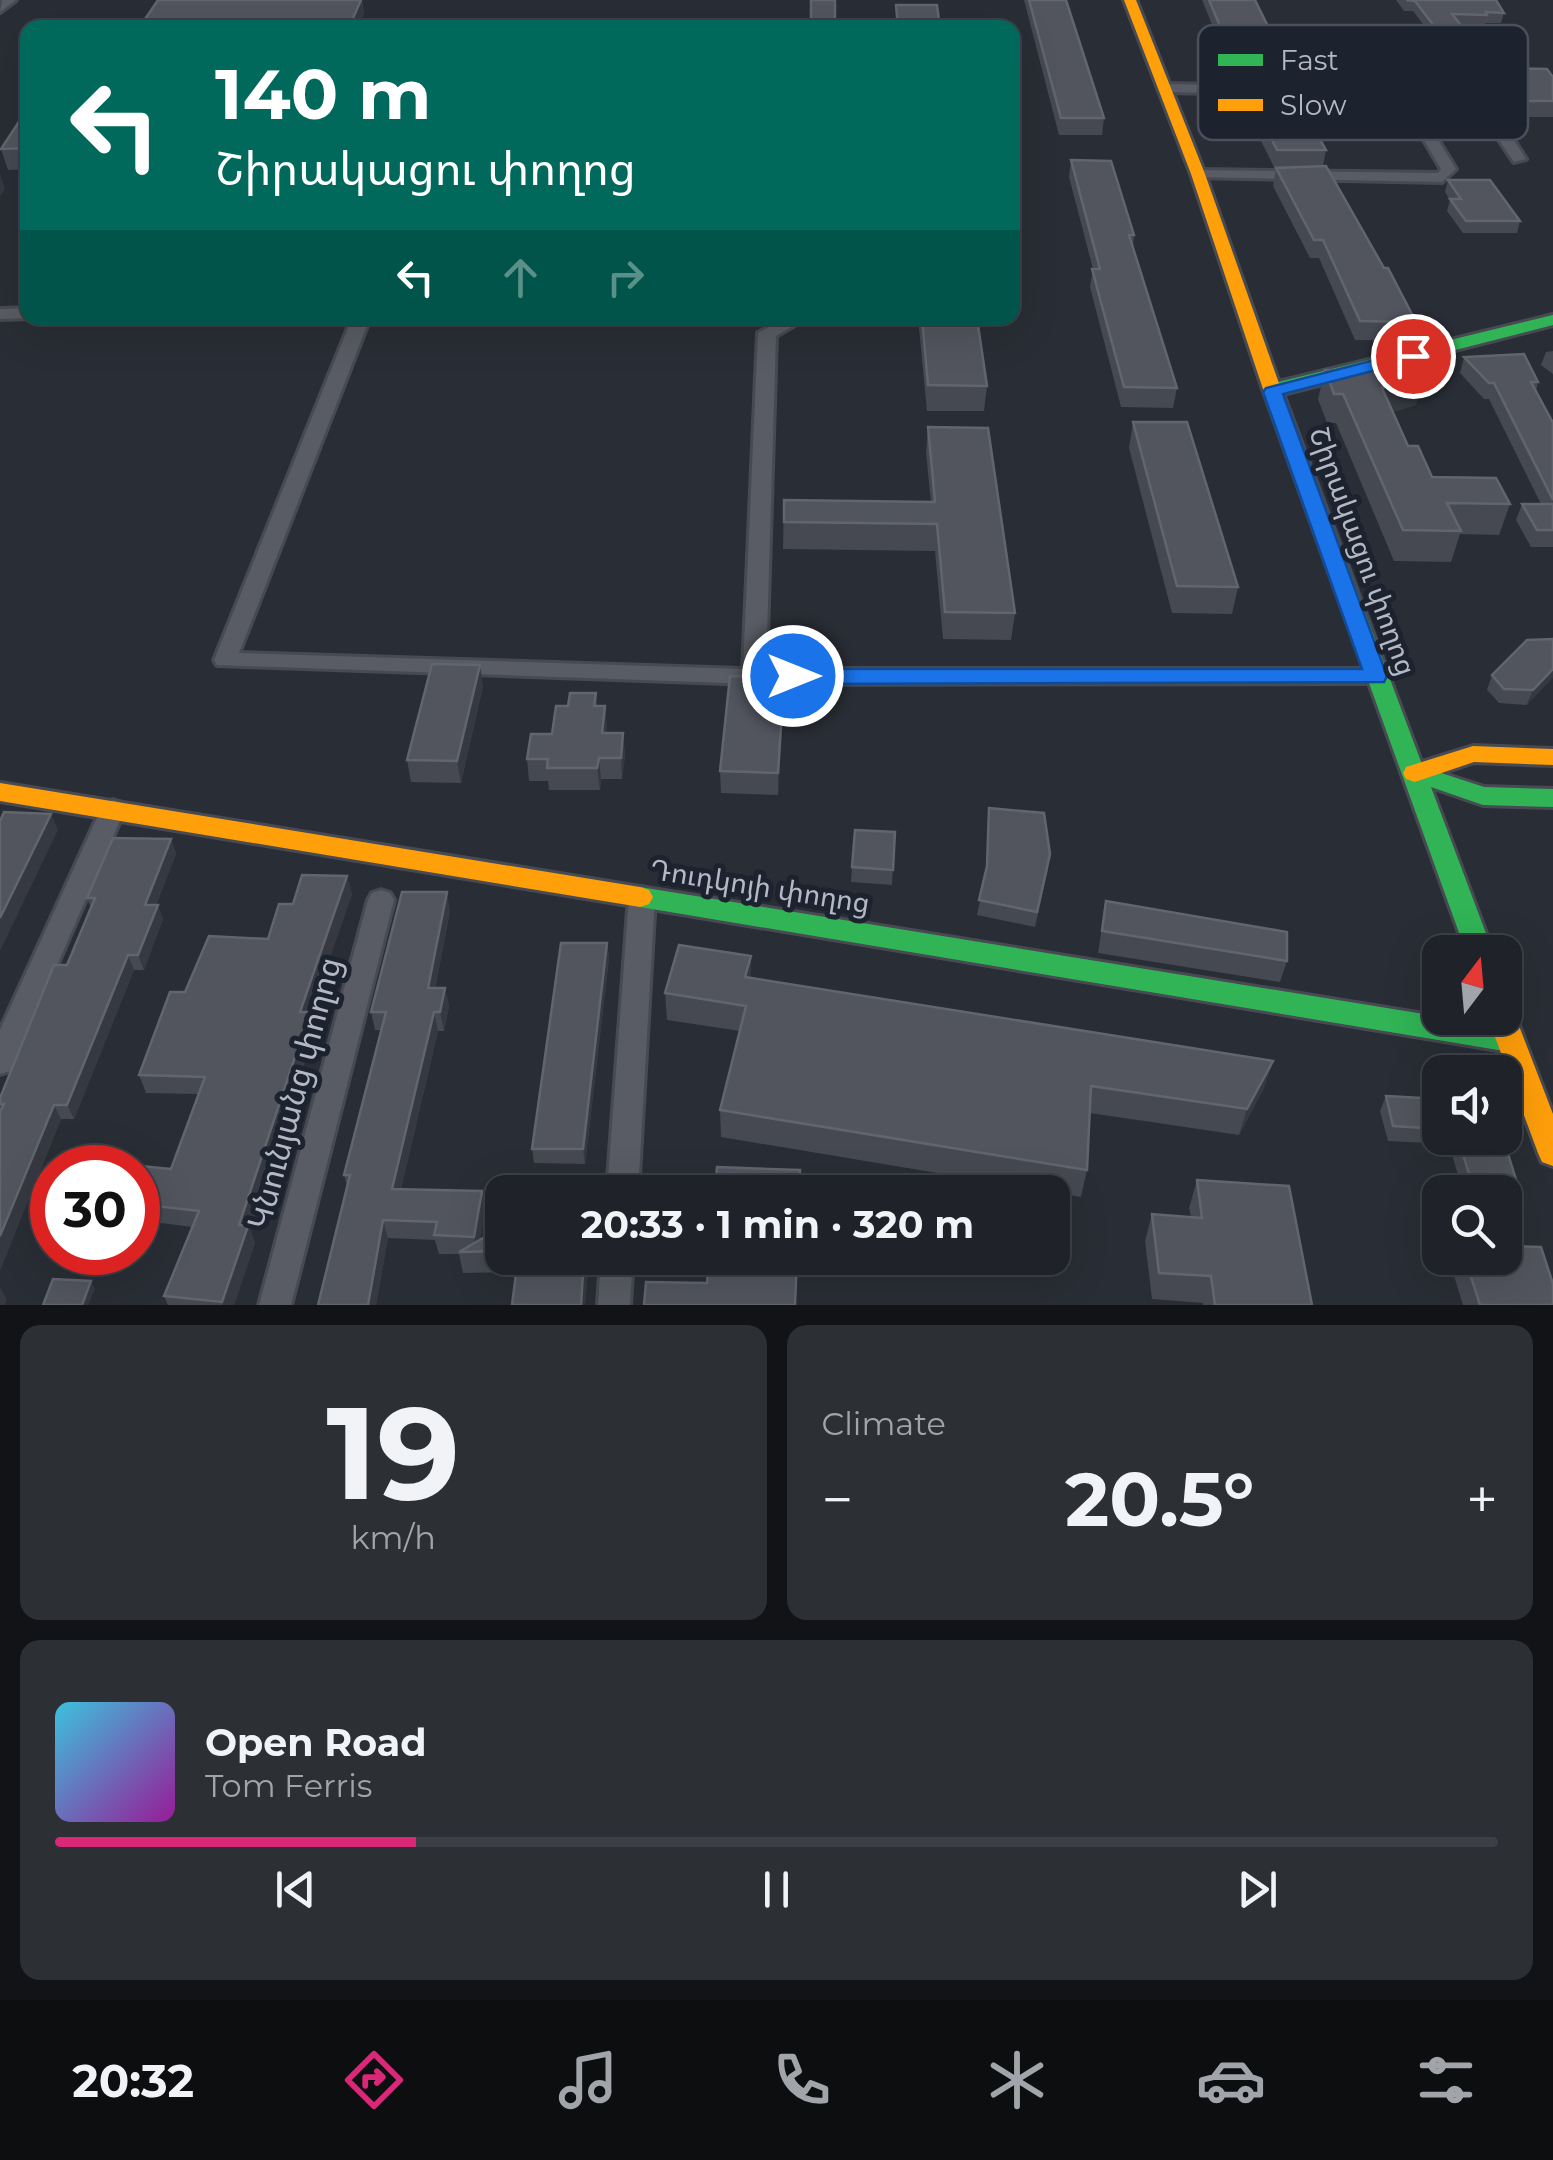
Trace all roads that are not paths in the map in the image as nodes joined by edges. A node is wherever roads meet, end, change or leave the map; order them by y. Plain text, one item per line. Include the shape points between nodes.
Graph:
1 (10, 0) edge
2 (1130, 0) edge
3 (0, 8) edge
4 (1166, 88) junction
5 (1198, 89) edge
6 (1431, 140) edge
7 (1506, 140) edge
8 (1519, 159) dead end
9 (1198, 174) junction
10 (1553, 320) edge
11 (358, 325) edge
12 (784, 325) edge
13 (1273, 392) junction
14 (754, 676) junction
15 (1376, 676) junction
16 (1553, 757) edge
17 (1415, 773) junction
18 (0, 792) edge
19 (1553, 798) edge
20 (113, 810) junction
21 (642, 897) junction
22 (381, 900) dead end
23 (1473, 935) edge
24 (1422, 1015) edge
25 (1509, 1035) edge
26 (0, 1062) edge
27 (1553, 1152) edge
28 (623, 1175) edge
29 (616, 1275) edge
30 (276, 1305) edge
31 (614, 1305) edge

1 - 3 street
2 - 4 main road, Շիրակացու փողոց
4 - 5 street
4 - 9 main road, Շիրակացու փողոց
6 - 9 street via 1449,168 1442,178
7 - 8 street
9 - 13 main road, Շիրակացու փողոց
10 - 13 main road
11 - 14 street via 225,660
12 - 14 street via 767,333
13 - 15 main road, Շիրակացու փողոց
14 - 15 street
15 - 17 main road, Շիրակացու փողոց
16 - 17 main road via 1473,754
17 - 19 main road via 1483,796
17 - 23 main road, Շիրակացու փողոց
18 - 20 main road, Դուդկոյի փողոց
20 - 21 main road, Դուդկոյի փողոց
20 - 26 street
21 - 24 main road, Դուդկոյի փողոց
21 - 28 street
22 - 30 street, Կնունյանց փողոց
25 - 27 main road
29 - 31 street

